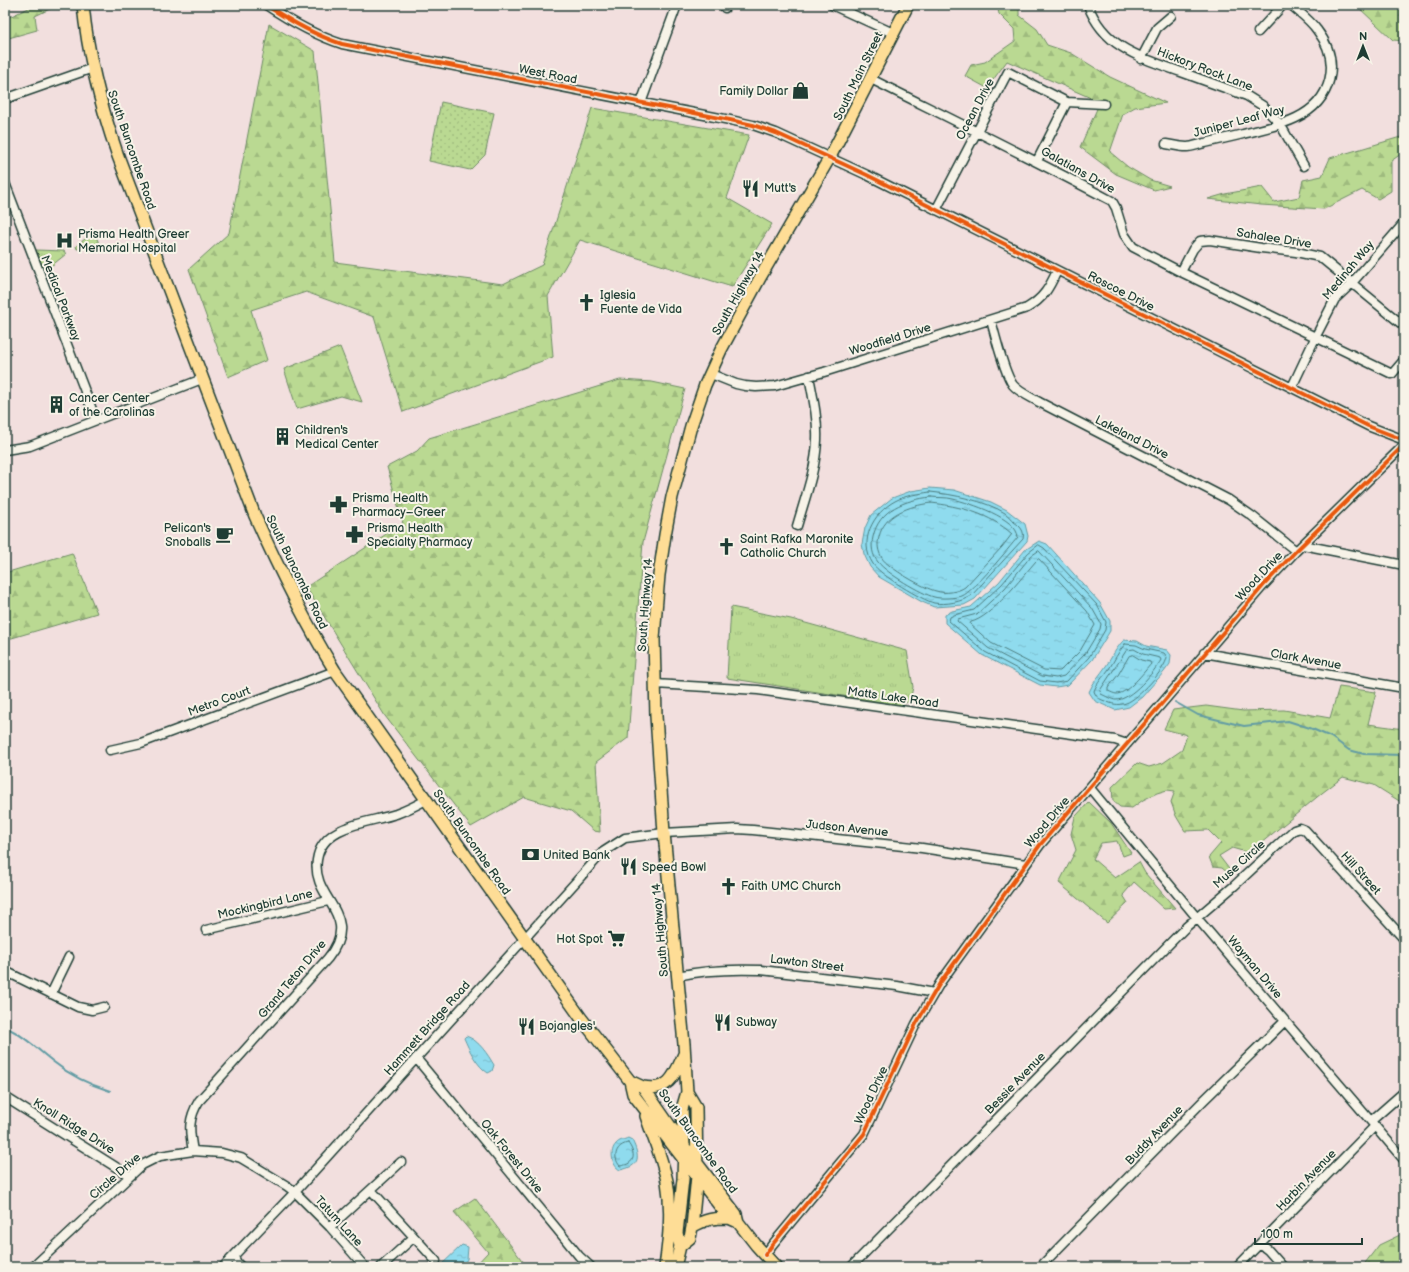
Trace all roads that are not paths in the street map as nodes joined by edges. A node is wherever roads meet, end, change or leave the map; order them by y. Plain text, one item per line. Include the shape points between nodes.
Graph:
1 (83, 5) edge
2 (266, 5) edge
3 (677, 5) edge
4 (832, 5) edge
5 (908, 5) edge
6 (1088, 5) edge
7 (1283, 5) edge
8 (1291, 5) edge
9 (1171, 16) dead end
10 (1258, 32) dead end
11 (893, 33) junction
12 (1141, 59) junction
13 (93, 68) junction
14 (870, 79) junction
15 (5, 98) edge
16 (1067, 102) junction
17 (641, 103) junction
18 (1104, 104) dead end
19 (1280, 124) junction
20 (976, 132) junction
21 (1166, 144) dead end
22 (830, 158) junction
23 (1037, 161) junction
24 (1304, 166) dead end
25 (5, 183) edge
26 (936, 210) junction
27 (1404, 223) edge
28 (1057, 271) junction
29 (1181, 272) junction
30 (1352, 283) junction
31 (991, 320) junction
32 (1404, 326) edge
33 (1316, 336) junction
34 (1404, 360) edge
35 (711, 374) junction
36 (809, 376) junction
37 (202, 379) junction
38 (1292, 388) junction
39 (96, 420) junction
40 (1404, 440) edge
41 (1404, 446) edge
42 (5, 450) edge
43 (797, 526) dead end
44 (1303, 545) junction
45 (1296, 551) junction
46 (1404, 564) edge
47 (1204, 653) junction
48 (334, 671) junction
49 (655, 684) junction
50 (1404, 688) edge
51 (1127, 744) junction
52 (110, 750) dead end
53 (1090, 788) junction
54 (426, 800) junction
55 (1298, 828) joint
56 (664, 833) junction
57 (1026, 864) junction
58 (328, 901) junction
59 (1198, 918) junction
60 (206, 930) dead end
61 (524, 938) junction
62 (1404, 939) edge
63 (69, 957) dead end
64 (5, 971) edge
65 (678, 976) junction
66 (934, 992) junction
67 (51, 994) junction
68 (104, 1008) dead end
69 (1285, 1021) junction
70 (685, 1051) junction
71 (416, 1058) junction
72 (630, 1081) junction
73 (643, 1087) junction
74 (688, 1092) junction
75 (1404, 1092) edge
76 (5, 1096) edge
77 (645, 1109) junction
78 (1373, 1124) junction
79 (684, 1146) junction
80 (193, 1151) junction
81 (684, 1159) junction
82 (1404, 1160) edge
83 (401, 1162) dead end
84 (697, 1163) junction
85 (130, 1176) junction
86 (697, 1176) junction
87 (371, 1190) junction
88 (295, 1192) junction
89 (733, 1220) junction
90 (330, 1227) junction
91 (692, 1227) junction
92 (414, 1237) junction
93 (1260, 1244) junction
94 (680, 1246) junction
95 (765, 1255) junction
96 (234, 1257) junction
97 (436, 1261) dead end
98 (33, 1267) edge
99 (223, 1267) edge
100 (241, 1267) edge
101 (366, 1267) edge
102 (381, 1267) edge
103 (592, 1267) edge
104 (665, 1267) edge
105 (674, 1267) edge
106 (776, 1267) edge
107 (851, 1267) edge
108 (1040, 1267) edge
109 (1238, 1267) edge
110 (1283, 1267) edge

1 - 13 main road, South Buncombe Road
2 - 17 street, West Road via 305,30 342,44
3 - 17 street
4 - 11 street
5 - 11 main road, South Main Street
6 - 12 street, Hickory Rock Lane via 1097,24 1109,38
7 - 10 street
8 - 19 street, Juniper Leaf Way via 1310,21 1325,42 1331,74 1327,89 1314,107 1296,119
9 - 12 street via 1157,28
11 - 14 main road, South Main Street
12 - 19 street, Hickory Rock Lane via 1247,96 1263,106
13 - 15 street
13 - 37 main road, South Buncombe Road via 118,156
14 - 20 street, Galatians Drive
14 - 22 main road, South Main Street
16 - 18 street
16 - 20 street, Ocean Drive via 1008,72
16 - 23 street
17 - 22 street, West Road via 753,125
19 - 21 street, Juniper Leaf Way via 1188,147
19 - 24 street, Hickory Rock Lane
20 - 23 street, Galatians Drive
20 - 26 street, Ocean Drive
22 - 26 street, Roscoe Drive
22 - 35 main road, South Highway 14 via 761,276
23 - 29 street, Galatians Drive via 1112,201 1124,234 1133,247
25 - 39 street, Medical Parkway
26 - 28 street, Roscoe Drive
27 - 30 street, Medinah Way
28 - 31 street, Woodfield Drive via 1047,292 1036,303
28 - 38 street, Roscoe Drive
29 - 30 street, Sahalee Drive via 1200,240 1210,240 1320,257
29 - 33 street, Galatians Drive
30 - 32 street, Sahalee Drive
30 - 33 street, Medinah Way via 1335,300
31 - 36 street, Woodfield Drive
31 - 45 street, Lakeland Drive via 1007,373 1019,390 1229,500
33 - 34 street via 1392,374
33 - 38 street, Medinah Way
35 - 36 street, Woodfield Drive via 736,384 756,387 775,386
35 - 49 main road, South Highway 14 via 705,385 684,452 664,535 656,611
36 - 43 street via 817,428 817,448
37 - 39 street
37 - 48 main road, South Buncombe Road via 252,510 276,564
38 - 40 street, Roscoe Drive via 1368,426
39 - 42 street via 30,446
41 - 44 street, Wood Drive
44 - 45 street, Wood Drive
44 - 46 street
45 - 47 street, Wood Drive
47 - 50 street, Clark Avenue
47 - 51 street, Wood Drive
48 - 52 street, Metro Court via 141,743
48 - 54 main road, South Buncombe Road
49 - 51 street, Matts Lake Road via 758,690 1114,740
49 - 56 main road, South Highway 14
51 - 53 street, Wood Drive
53 - 57 street, Wood Drive
53 - 59 street, Wayman Drive
54 - 58 street, Grand Teton Drive via 396,814 348,827 329,839 319,852 316,866 318,879
54 - 61 main road, South Buncombe Road
55 - 59 street, Muse Circle
55 - 62 street, Hill Street via 1306,830
56 - 57 street, Judson Avenue via 753,830 922,848
56 - 61 street, Hammett Bridge Road via 624,838 603,852
56 - 65 main road, South Highway 14
57 - 66 street, Wood Drive
58 - 60 street, Mockingbird Lane
58 - 80 street, Grand Teton Drive via 340,924 340,933 334,949 199,1101 189,1127
59 - 69 street, Wayman Drive
59 - 107 street, Bessie Avenue via 1180,933
61 - 71 street, Hammett Bridge Road
61 - 72 main road, South Buncombe Road
63 - 67 street
64 - 67 street
65 - 66 street, Lawton Street via 761,970
65 - 70 main road, South Highway 14
66 - 95 street, Wood Drive via 864,1134
67 - 68 street via 78,1007 92,1010
69 - 78 street, Wayman Drive
69 - 108 street, Buddy Avenue
70 - 73 main road via 668,1082 656,1088
70 - 74 main road, South Highway 14
71 - 88 street, Hammett Bridge Road
71 - 103 street, Oak Forest Drive via 579,1256
72 - 73 main road, South Buncombe Road
72 - 77 main road, South Buncombe Road via 633,1094
73 - 79 main road, South Buncombe Road
74 - 79 main road, South Highway 14 via 682,1109
74 - 84 main road, South Highway 14 via 696,1107
75 - 78 street, Harbin Avenue
76 - 85 street, Knoll Ridge Drive
77 - 81 main road, South Buncombe Road
77 - 104 main road via 659,1151 670,1203
78 - 82 street, Wayman Drive
78 - 93 street, Harbin Avenue
79 - 81 main road, South Highway 14
79 - 84 main road, South Buncombe Road
80 - 85 street, Circle Drive via 155,1158
80 - 88 street, Circle Drive via 222,1153 241,1158
81 - 86 main road, South Buncombe Road
81 - 94 main road, South Highway 14 via 677,1233
83 - 87 street
84 - 86 main road, South Highway 14
84 - 89 main road, South Buncombe Road via 736,1214
85 - 98 street, Circle Drive
86 - 89 main road, South Buncombe Road
86 - 91 main road, South Highway 14
87 - 90 street
87 - 92 street
88 - 90 street, Tatum Lane
88 - 96 street, Hammett Bridge Road
89 - 91 main road via 714,1218
89 - 95 main road, South Buncombe Road
90 - 101 street, Tatum Lane
91 - 94 main road, South Highway 14 via 690,1238
92 - 97 street
92 - 102 street
93 - 109 street, Harbin Avenue
93 - 110 street
94 - 105 main road, South Highway 14
95 - 106 main road, South Buncombe Road
96 - 99 street, Hammett Bridge Road
96 - 100 street

